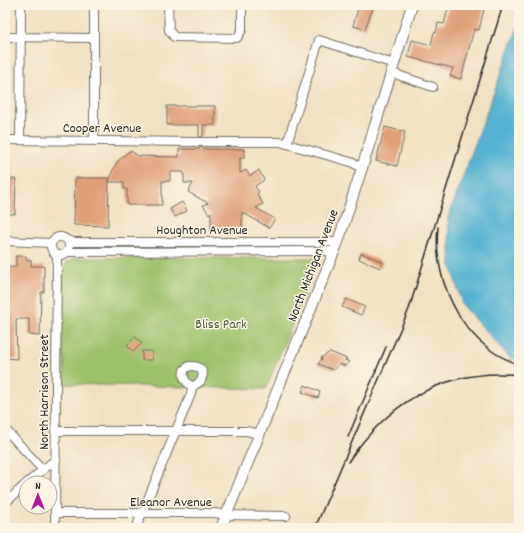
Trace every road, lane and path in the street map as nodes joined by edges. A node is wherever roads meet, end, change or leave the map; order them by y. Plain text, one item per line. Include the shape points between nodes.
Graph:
1 (21, 5) edge
2 (94, 5) edge
3 (168, 5) edge
4 (242, 5) edge
5 (412, 5) edge
6 (5, 37) edge
7 (21, 37) junction
8 (94, 38) junction
9 (393, 68) junction
10 (433, 87) dead end
11 (5, 140) edge
12 (20, 140) junction
13 (94, 140) junction
14 (287, 144) junction
15 (362, 168) junction
16 (67, 240) junction
17 (5, 241) edge
18 (51, 243) junction
19 (336, 246) junction
20 (68, 252) junction
21 (57, 256) junction
22 (192, 387) dead end
23 (5, 429) edge
24 (55, 431) junction
25 (176, 431) junction
26 (260, 434) junction
27 (56, 459) junction
28 (42, 469) junction
29 (35, 475) edge
30 (56, 475) edge
31 (18, 491) edge
32 (5, 503) edge
33 (58, 513) edge
34 (142, 513) junction
35 (55, 515) edge
36 (226, 515) junction
37 (286, 516) dead end
38 (55, 528) edge
39 (136, 528) edge
40 (221, 528) edge

1 - 7 street
2 - 8 street
3 - 4 street via 169,30 174,37 237,38 242,30
5 - 9 main road, North Michigan Avenue
6 - 7 street
7 - 8 street
7 - 12 street
8 - 13 street
9 - 10 street
9 - 14 street via 319,40
9 - 15 main road, North Michigan Avenue
11 - 12 street, Cooper Avenue
12 - 13 street, Cooper Avenue
13 - 14 street, Cooper Avenue via 268,141
14 - 15 street, Cooper Avenue via 351,162
15 - 19 main road, North Michigan Avenue
16 - 18 street via 60,237 53,239
16 - 19 street, Houghton Avenue
16 - 20 street
17 - 18 street
18 - 21 street via 52,252
19 - 20 street, Houghton Avenue
19 - 26 main road, North Michigan Avenue
20 - 21 street
21 - 24 street, North Harrison Street
22 - 25 street
23 - 28 street
24 - 25 street
24 - 27 street, North Harrison Street
25 - 26 street
25 - 34 street
26 - 36 main road, North Michigan Avenue
27 - 28 street
27 - 30 street, North Harrison Street
28 - 29 street
31 - 32 street
33 - 34 street, Eleanor Avenue
34 - 36 street, Eleanor Avenue
34 - 39 street
35 - 38 street, North Harrison Street
36 - 37 street, Eleanor Avenue
36 - 40 main road, North Michigan Avenue

